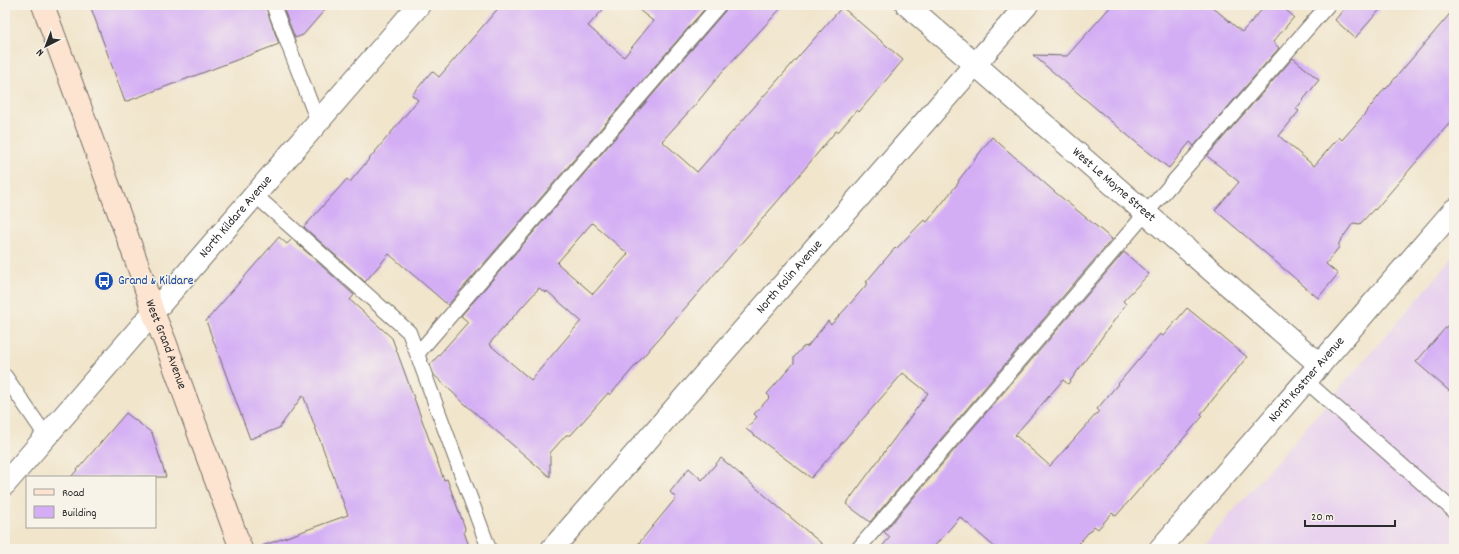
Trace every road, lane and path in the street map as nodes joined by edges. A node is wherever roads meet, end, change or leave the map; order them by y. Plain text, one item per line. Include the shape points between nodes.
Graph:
1 (42, 5) edge
2 (273, 5) edge
3 (419, 5) edge
4 (719, 5) edge
5 (907, 5) edge
6 (1027, 5) edge
7 (1328, 5) edge
8 (975, 64) junction
9 (318, 122) junction
10 (254, 195) junction
11 (1454, 210) edge
12 (1146, 214) junction
13 (153, 312) junction
14 (418, 353) junction
15 (1313, 373) junction
16 (5, 376) edge
17 (46, 436) junction
18 (5, 484) edge
19 (1454, 511) edge
20 (241, 549) edge
21 (490, 549) edge
22 (552, 549) edge
23 (858, 549) edge
24 (1160, 549) edge

1 - 13 main road, West Grand Avenue
2 - 9 lane
3 - 9 street, North Kildare Avenue
4 - 14 lane
5 - 8 street, West Le Moyne Street
6 - 8 street, North Kolin Avenue
7 - 12 lane
8 - 12 street, West Le Moyne Street
8 - 22 street, North Kolin Avenue
9 - 10 street, North Kildare Avenue
10 - 13 street, North Kildare Avenue
10 - 14 lane via 409,332
11 - 15 street, North Kostner Avenue
12 - 15 street, West Le Moyne Street
12 - 23 lane
13 - 17 street, North Kildare Avenue
13 - 20 main road, West Grand Avenue
14 - 21 lane
15 - 19 lane
15 - 24 street, North Kostner Avenue
16 - 17 lane
17 - 18 street, North Kildare Avenue

